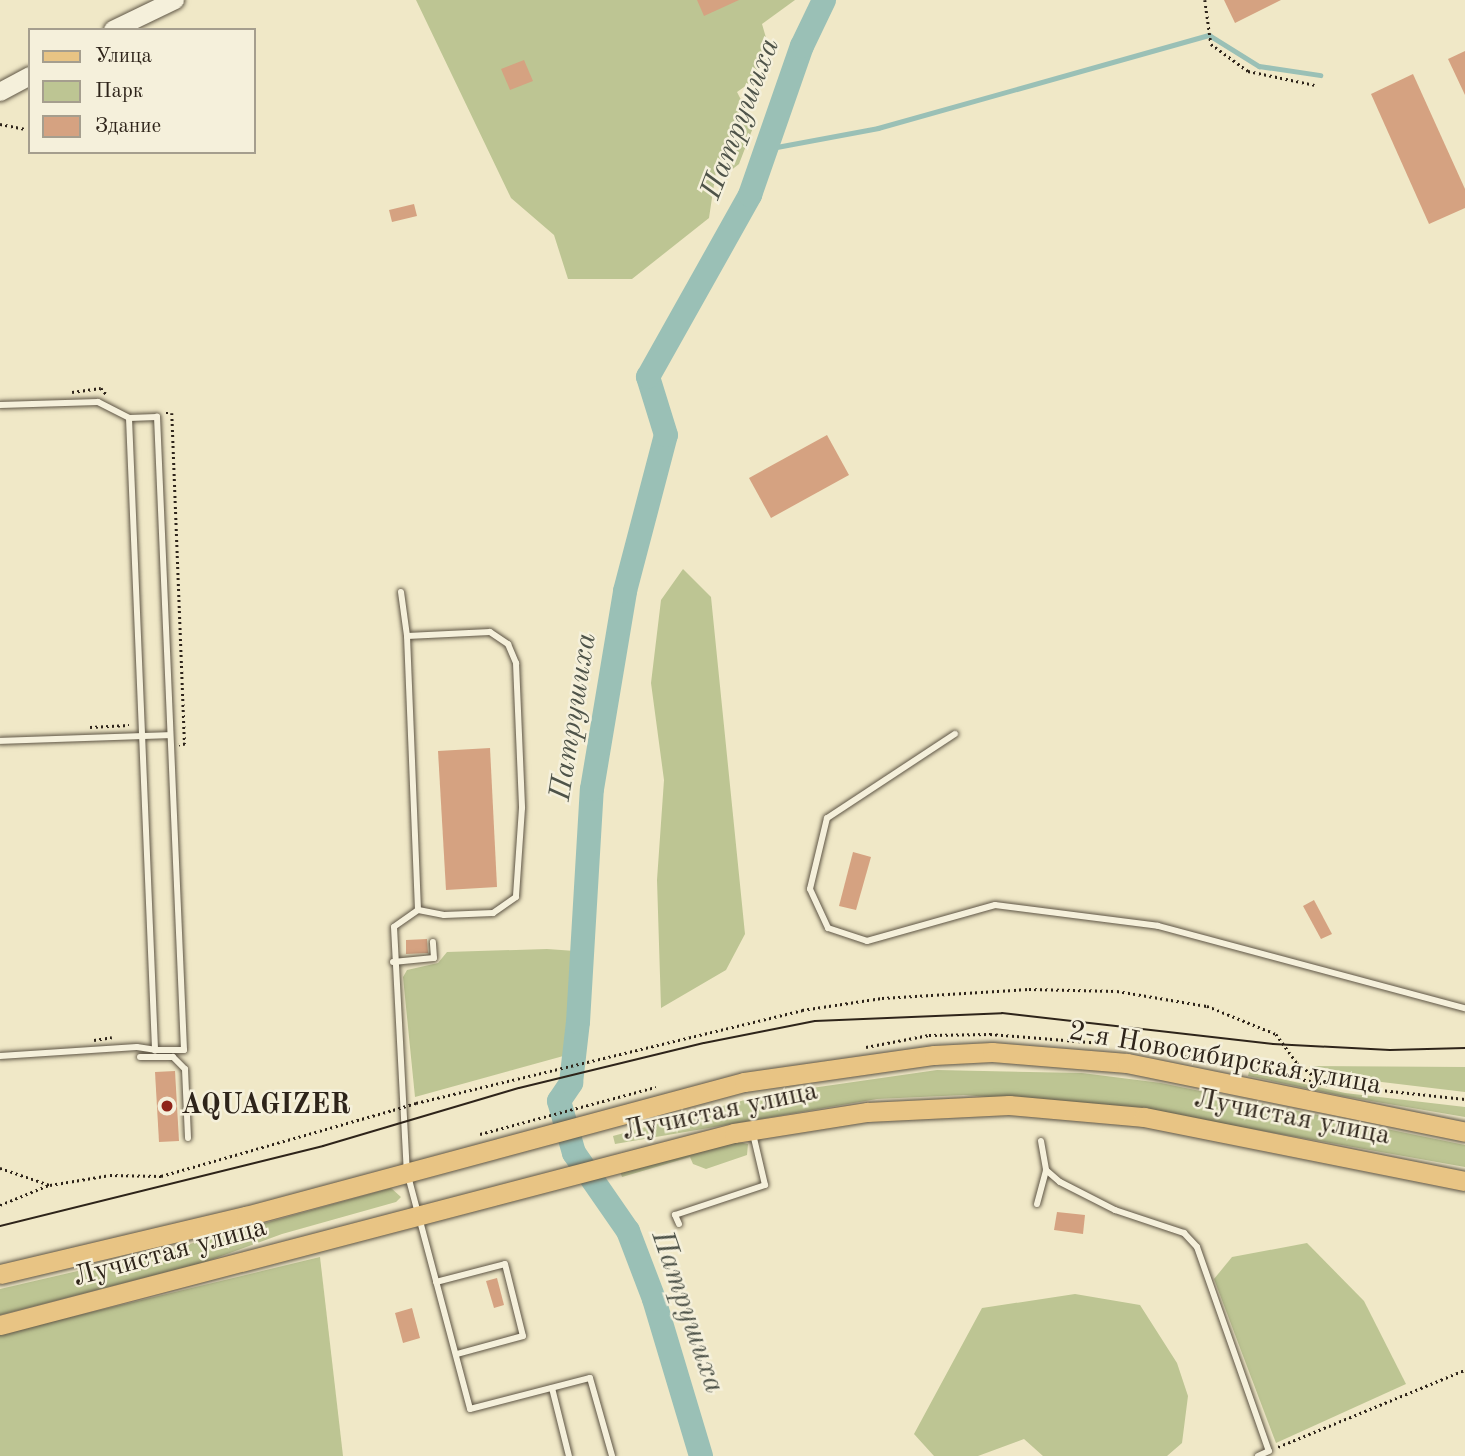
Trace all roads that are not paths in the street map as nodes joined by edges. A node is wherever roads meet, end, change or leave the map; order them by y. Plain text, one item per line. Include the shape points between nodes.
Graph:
1 (175, 0) edge
2 (117, 28) edge
3 (28, 77) edge
4 (3, 86) edge
5 (0, 405) edge
6 (129, 418) junction
7 (401, 592) dead end
8 (407, 636) junction
9 (955, 734) dead end
10 (170, 735) junction
11 (143, 736) junction
12 (0, 741) edge
13 (418, 910) junction
14 (433, 942) dead end
15 (393, 962) junction
16 (1465, 1008) edge
17 (155, 1050) junction
18 (0, 1056) edge
19 (140, 1057) dead end
20 (600, 1110) joint
21 (752, 1129) junction
22 (1465, 1132) edge
23 (188, 1138) dead end
24 (1041, 1141) dead end
25 (1046, 1170) junction
26 (407, 1172) junction
27 (1465, 1181) edge
28 (1037, 1205) dead end
29 (419, 1215) junction
30 (680, 1224) dead end
31 (0, 1274) edge
32 (436, 1282) junction
33 (0, 1325) edge
34 (457, 1354) junction
35 (552, 1388) junction
36 (569, 1456) edge
37 (612, 1456) edge
38 (1258, 1456) edge

1 - 2 street
3 - 4 street
5 - 6 lane via 98,402
6 - 10 lane via 157,417
6 - 11 lane
7 - 8 lane
8 - 13 lane
8 - 13 lane via 490,632 508,644 516,663 522,808 516,897 493,913 444,915
9 - 16 lane via 827,818 810,889 828,928 867,941 995,905 1158,926
10 - 11 lane
10 - 17 lane via 184,1050
11 - 12 lane
11 - 17 lane
13 - 15 lane via 394,927
14 - 15 lane via 434,958
15 - 26 lane
17 - 18 lane
19 - 23 lane via 173,1057 185,1069
20 - 22 main road, 2-я Новосибирская улица via 792,1073 992,1052 1128,1063
20 - 26 main road, Лучистая улица via 531,1128
21 - 27 main road, Лучистая улица via 867,1111 1009,1105 1144,1117
21 - 29 main road, Лучистая улица
21 - 30 lane via 765,1185 675,1215
24 - 25 lane
25 - 28 lane
25 - 38 lane via 1115,1213 1184,1233 1197,1247 1269,1451
26 - 29 lane
26 - 31 main road, Лучистая улица via 232,1220
29 - 32 lane
29 - 33 main road, Лучистая улица
32 - 34 lane
32 - 34 lane via 505,1264 523,1336
34 - 35 lane via 470,1409
35 - 36 lane
35 - 37 lane via 590,1378

